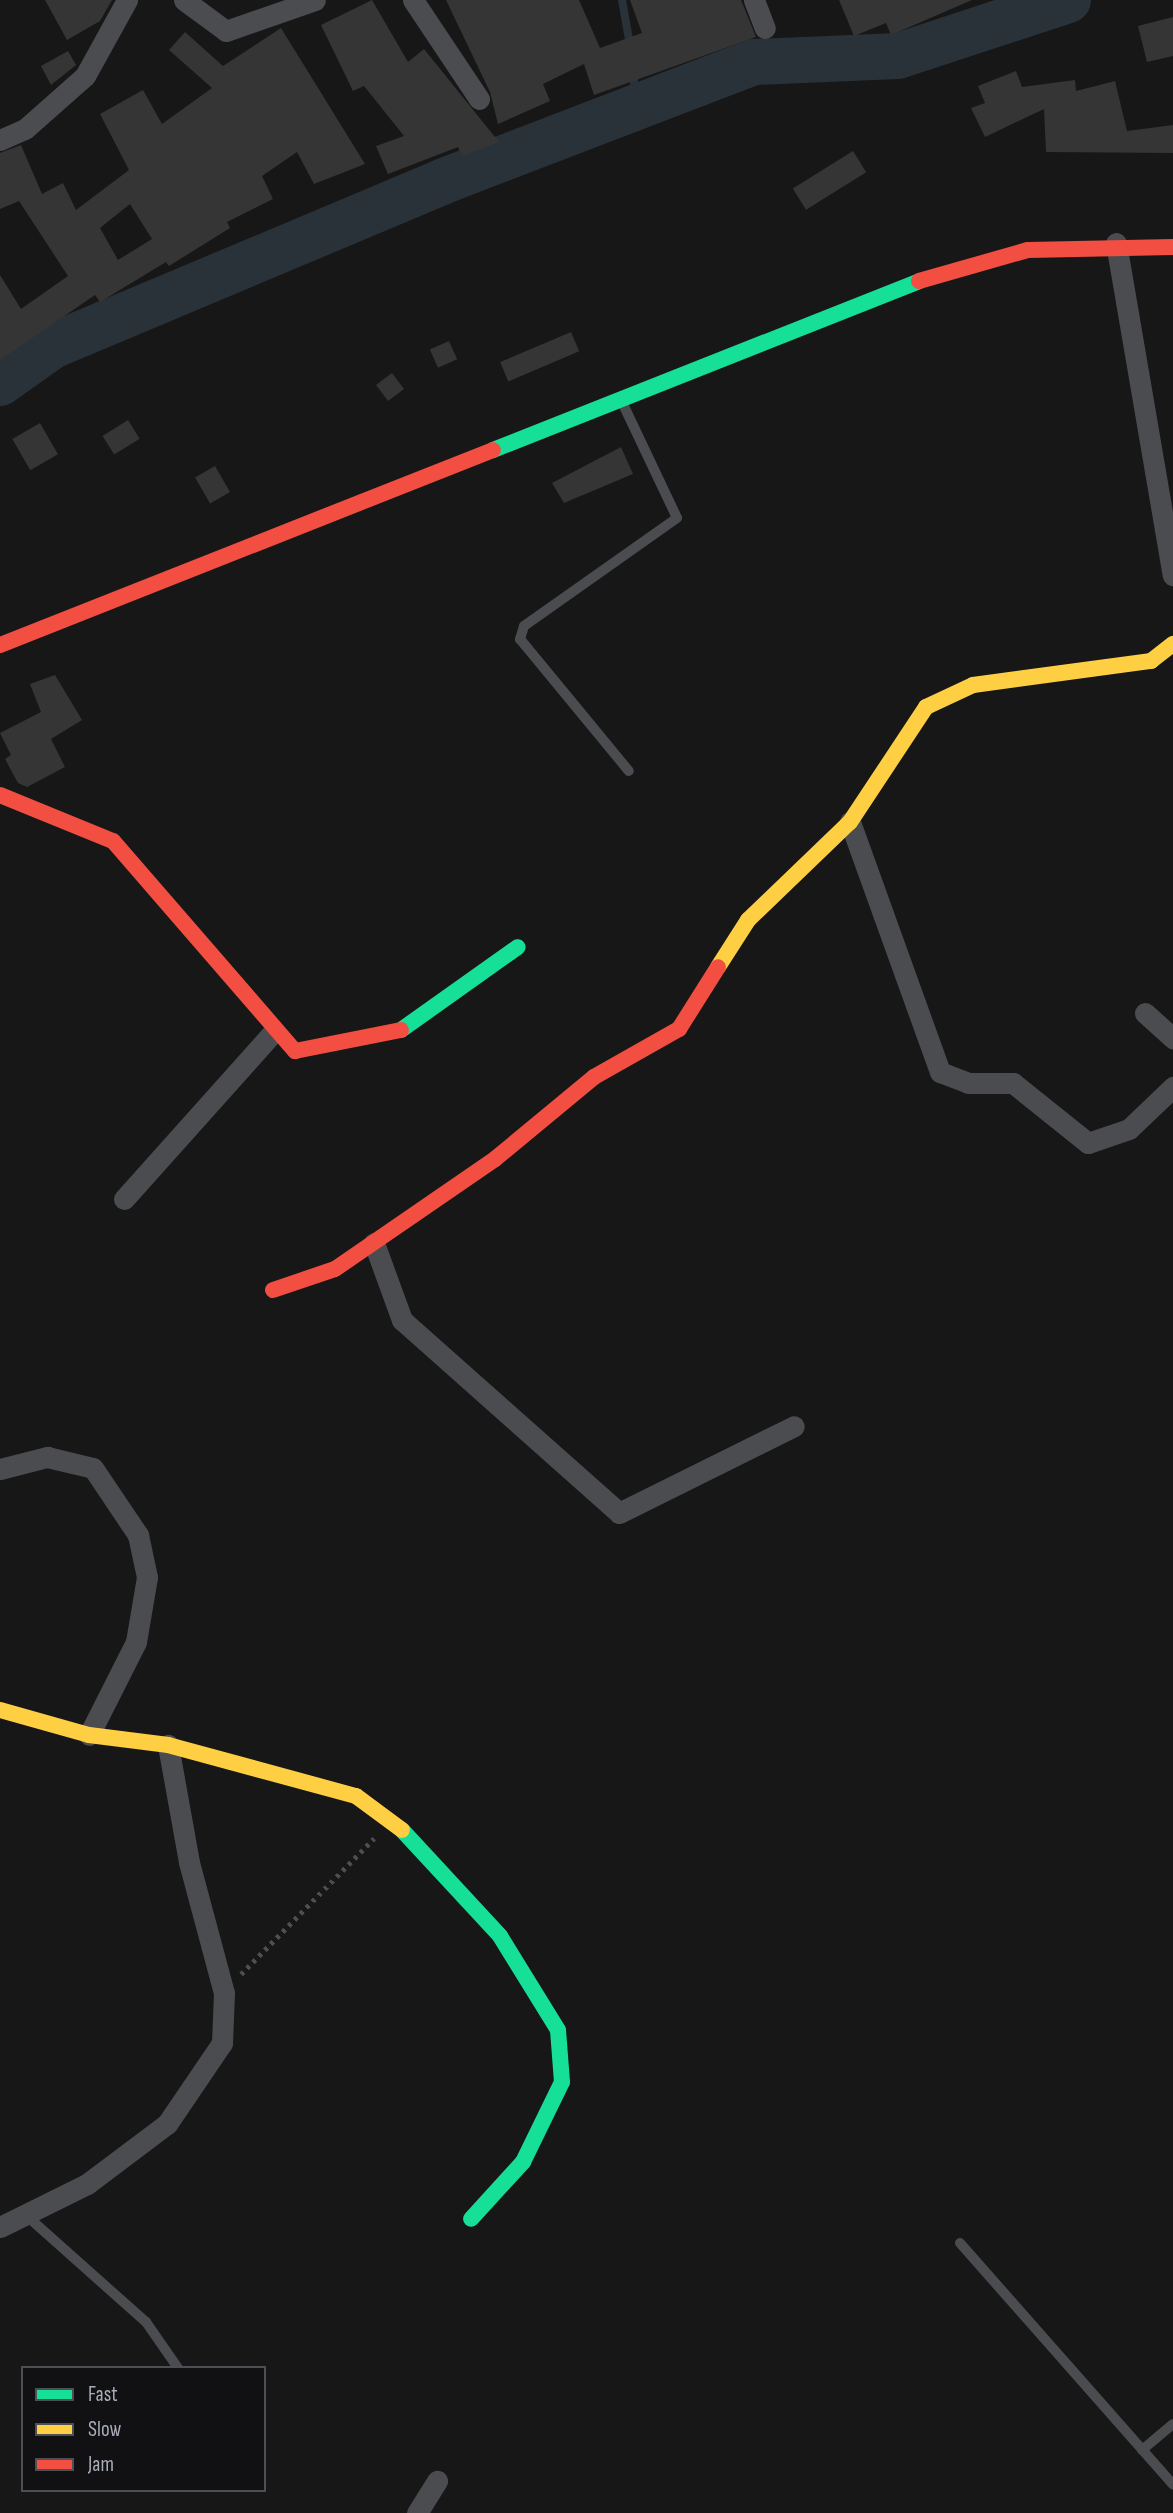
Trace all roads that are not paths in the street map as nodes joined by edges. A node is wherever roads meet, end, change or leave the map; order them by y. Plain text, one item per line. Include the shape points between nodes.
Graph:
1 (127, 0) edge
2 (184, 0) edge
3 (315, 0) edge
4 (413, 0) edge
5 (754, 0) edge
6 (290, 6) edge
7 (765, 28) dead end
8 (480, 99) dead end
9 (0, 140) edge
10 (1116, 243) junction
11 (1173, 247) edge
12 (621, 400) junction
13 (1173, 575) edge
14 (1173, 644) edge
15 (0, 645) edge
16 (629, 771) dead end
17 (0, 795) edge
18 (850, 822) junction
19 (519, 947) dead end
20 (1145, 1013) dead end
21 (274, 1031) junction
22 (1173, 1038) edge
23 (1173, 1087) edge
24 (124, 1199) dead end
25 (374, 1244) junction
26 (273, 1290) dead end
27 (794, 1426) dead end
28 (0, 1469) edge
29 (0, 1710) edge
30 (89, 1735) junction
31 (168, 1745) junction
32 (28, 2217) junction
33 (471, 2219) dead end
34 (0, 2227) edge
35 (960, 2243) dead end
36 (176, 2366) edge
37 (1173, 2424) edge
38 (1142, 2450) junction
39 (437, 2480) dead end
40 (1173, 2485) edge
41 (417, 2513) edge

1 - 9 street via 85,76 25,129
2 - 6 street via 226,31
3 - 6 street
4 - 8 street
5 - 7 street
10 - 11 street
10 - 12 street via 1028,250 956,266
10 - 13 street
12 - 15 street
12 - 16 lane via 677,518 524,626 520,639
14 - 18 street via 1151,661 953,691 908,725
17 - 21 street via 113,841
18 - 23 street via 940,1072 968,1083 1013,1083 1088,1143 1129,1129
18 - 25 street via 748,920 679,1029 594,1077 495,1158
19 - 21 street via 401,1030 295,1051
20 - 22 street
21 - 24 street
25 - 26 street via 335,1269
25 - 27 street via 402,1320 619,1513
28 - 30 street via 47,1457 93,1468 138,1535 147,1577 136,1642
29 - 30 street
30 - 31 street
31 - 32 street via 189,1862 224,1993 222,2043 167,2124 87,2184
31 - 33 street via 356,1796 393,1821 500,1936 558,2030 562,2082 523,2162
32 - 34 street
32 - 36 lane via 146,2322
35 - 38 lane
37 - 38 lane
38 - 40 lane
39 - 41 street

